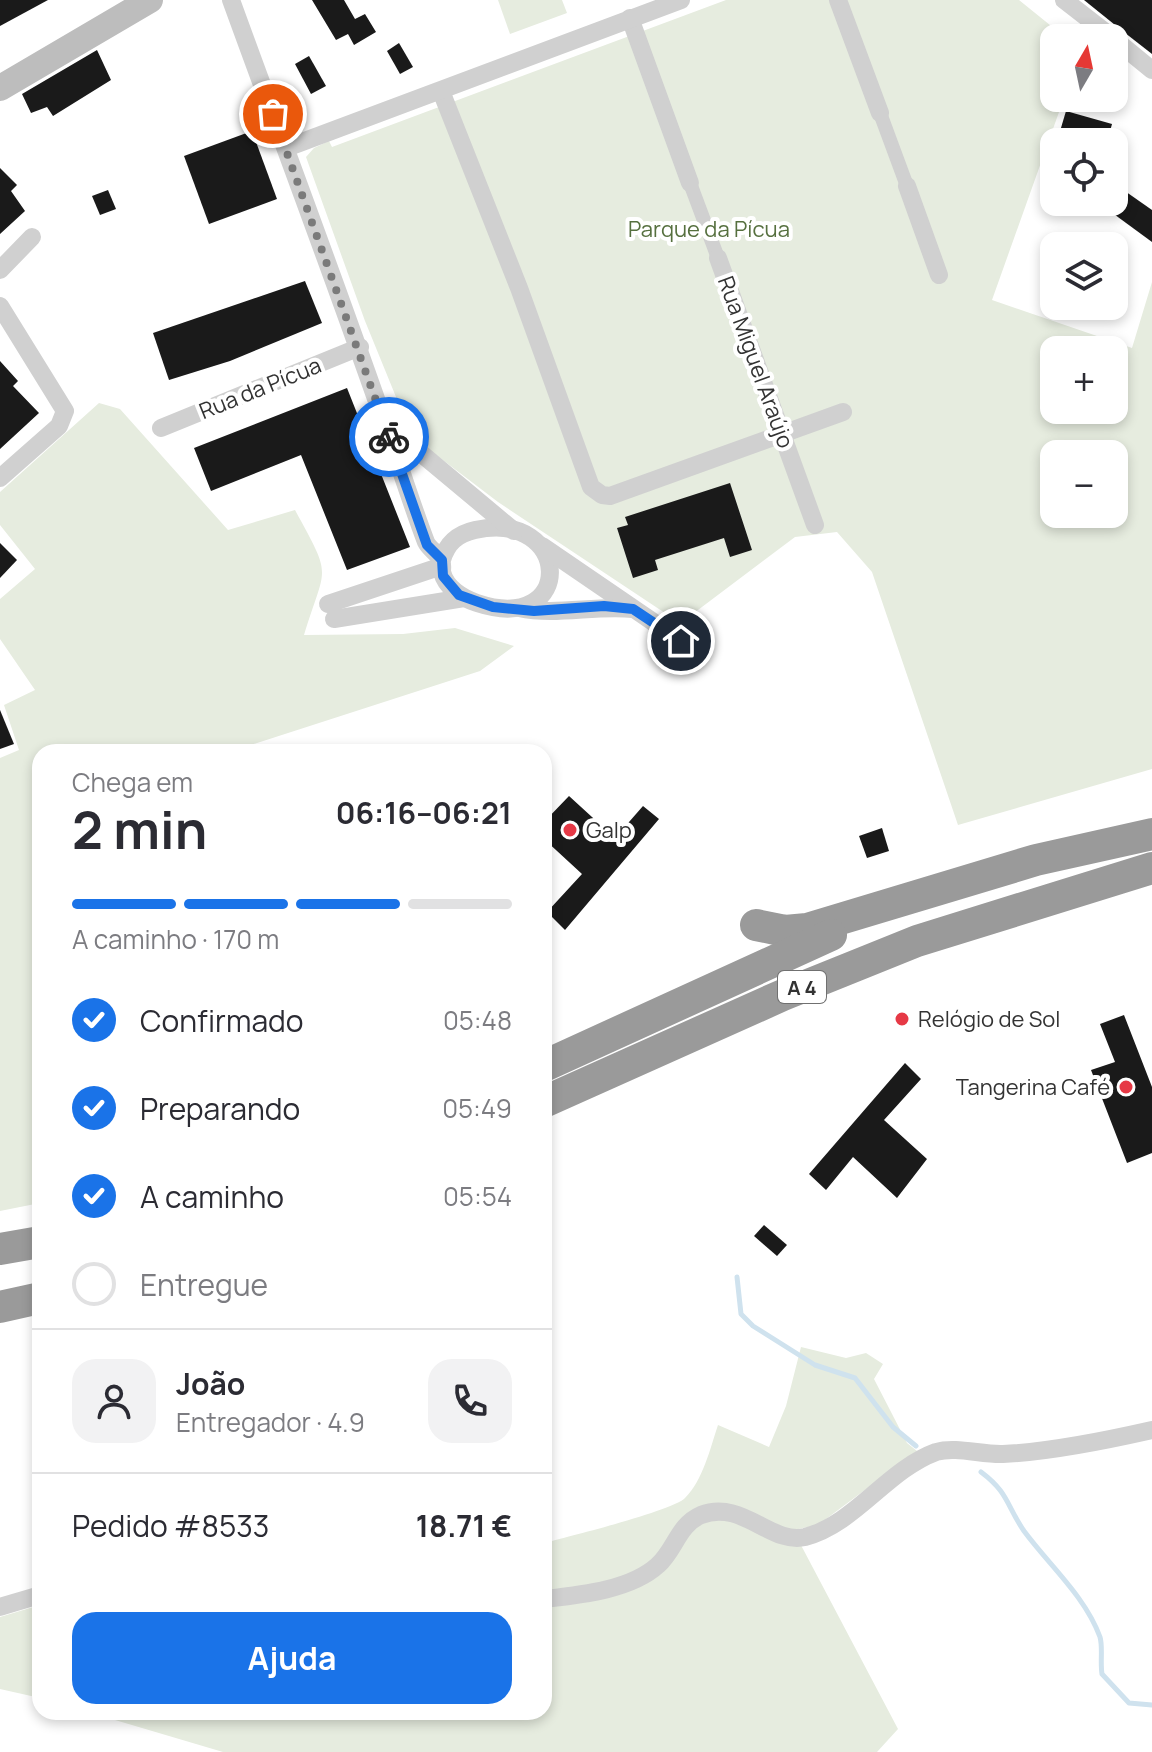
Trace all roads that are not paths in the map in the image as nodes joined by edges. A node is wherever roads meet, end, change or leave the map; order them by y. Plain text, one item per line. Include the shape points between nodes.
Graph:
1 (150, 0) edge
2 (231, 0) edge
3 (681, 0) edge
4 (838, 0) edge
5 (1064, 0) edge
6 (630, 18) junction
7 (1095, 24) edge
8 (1128, 50) edge
9 (1152, 70) edge
10 (0, 88) edge
11 (441, 91) junction
12 (880, 113) joint
13 (286, 148) junction
14 (690, 183) joint
15 (907, 186) joint
16 (32, 237) dead end
17 (718, 258) joint
18 (0, 270) edge
19 (939, 275) dead end
20 (0, 306) edge
21 (360, 347) junction
22 (843, 412) dead end
23 (385, 423) junction
24 (161, 428) dead end
25 (783, 434) junction
26 (7, 472) edge
27 (815, 525) dead end
28 (514, 531) junction
29 (542, 546) junction
30 (442, 563) junction
31 (464, 598) junction
32 (516, 607) junction
33 (633, 609) junction
34 (681, 641) dead end
35 (1152, 834) edge
36 (1152, 868) edge
37 (1152, 882) edge
38 (1069, 893) junction
39 (895, 906) junction
40 (756, 925) dead end
41 (552, 1062) edge
42 (552, 1098) edge
43 (32, 1243) edge
44 (0, 1249) edge
45 (32, 1300) edge
46 (0, 1307) edge
47 (1152, 1430) edge
48 (32, 1597) edge
49 (552, 1598) edge
50 (0, 1607) edge

1 - 10 main road
2 - 13 street
3 - 6 street
4 - 12 street
5 - 7 street
6 - 11 street
6 - 14 street, Rua Miguel Araújo
8 - 9 street
11 - 13 street
11 - 25 street via 591,487 610,496
12 - 15 street
13 - 21 street
14 - 17 street, Rua Miguel Araújo
15 - 19 street
16 - 18 street
17 - 25 street, Rua Miguel Araújo
20 - 26 street via 65,411 59,426
21 - 23 street
21 - 24 street, Rua da Pícua
22 - 25 street
23 - 28 street
23 - 30 street via 427,545
25 - 27 street, Rua Miguel Araújo
28 - 29 street
28 - 30 street via 463,533 450,542
29 - 32 street via 552,567 548,584 532,603
29 - 33 street
30 - 31 street via 448,584
30 - 31 street via 331,612
31 - 32 street
32 - 33 street
33 - 34 street
35 - 39 highway, A 4 via 1036,860
36 - 38 highway, A 4
37 - 38 highway
38 - 42 highway, A 4 via 917,941
39 - 40 highway via 807,929
39 - 41 highway, A 4
43 - 44 highway
45 - 46 highway
47 - 49 street via 1002,1454 941,1451 913,1462 827,1528 799,1538 737,1514 702,1515 644,1575 585,1594
48 - 50 street

